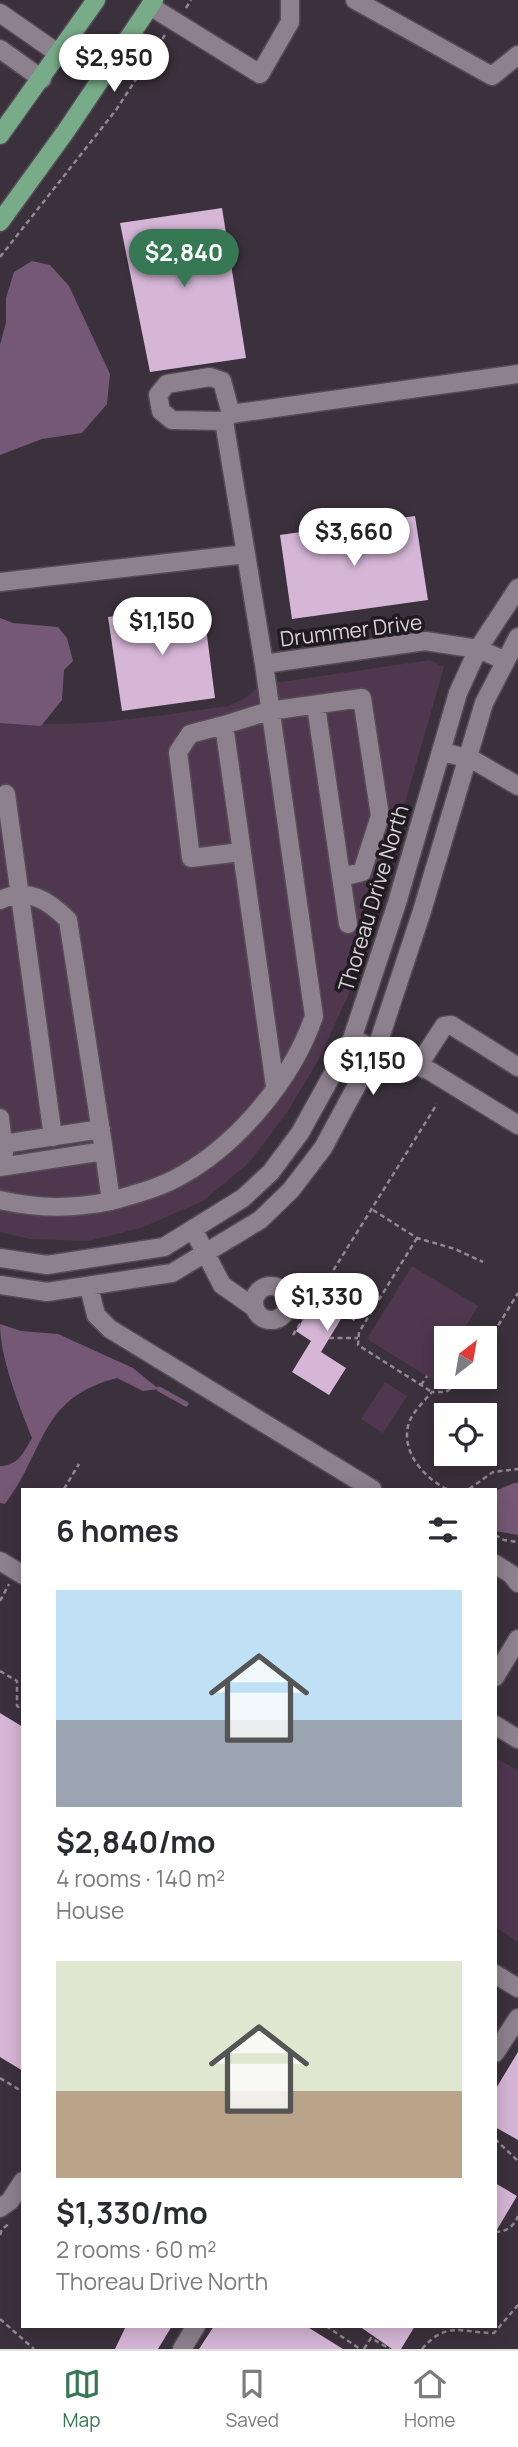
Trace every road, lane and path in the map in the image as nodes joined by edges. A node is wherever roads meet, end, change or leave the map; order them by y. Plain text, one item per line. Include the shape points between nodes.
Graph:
1 (96, 0) edge
2 (191, 0) edge
3 (290, 0) edge
4 (355, 0) edge
5 (152, 3) edge
6 (0, 13) edge
7 (176, 23) junction
8 (0, 49) edge
9 (59, 54) junction
10 (516, 60) edge
11 (42, 79) junction
12 (0, 135) edge
13 (0, 222) edge
14 (0, 257) edge
15 (518, 374) edge
16 (246, 554) junction
17 (0, 582) edge
18 (518, 588) edge
19 (518, 637) edge
20 (478, 649) junction
21 (505, 660) junction
22 (264, 664) junction
23 (316, 706) junction
24 (269, 711) junction
25 (224, 725) junction
26 (441, 751) junction
27 (467, 759) junction
28 (518, 786) edge
29 (6, 794) dead end
30 (241, 852) junction
31 (342, 877) junction
32 (18, 896) junction
33 (0, 900) edge
34 (348, 924) dead end
35 (352, 1039) junction
36 (376, 1050) junction
37 (418, 1066) junction
38 (518, 1067) edge
39 (275, 1086) junction
40 (437, 1104) dead end
41 (515, 1116) edge
42 (0, 1118) edge
43 (100, 1129) junction
44 (53, 1137) junction
45 (3, 1144) junction
46 (104, 1151) junction
47 (3, 1167) edge
48 (0, 1200) edge
49 (111, 1201) junction
50 (373, 1210) junction
51 (194, 1231) junction
52 (417, 1238) junction
53 (208, 1254) junction
54 (0, 1258) edge
55 (483, 1262) dead end
56 (0, 1285) edge
57 (89, 1287) junction
58 (518, 1293) edge
59 (255, 1308) dead end
60 (497, 1327) edge
61 (293, 1335) dead end
62 (329, 1338) dead end
63 (358, 1338) junction
64 (427, 1376) dead end
65 (421, 1385) junction
66 (449, 1390) edge
67 (432, 1392) junction
68 (79, 1464) dead end
69 (518, 1469) edge
70 (65, 1488) edge
71 (370, 1488) edge
72 (446, 1488) edge
73 (469, 1488) edge
74 (497, 1536) edge
75 (518, 1542) edge
76 (0, 1561) edge
77 (497, 1565) edge
78 (21, 1574) edge
79 (518, 1583) edge
80 (518, 1639) edge
81 (0, 1671) edge
82 (497, 1674) edge
83 (21, 1709) edge
84 (497, 1726) edge
85 (518, 1739) edge
86 (497, 1975) edge
87 (518, 1988) edge
88 (518, 2018) edge
89 (497, 2050) edge
90 (0, 2078) edge
91 (21, 2091) edge
92 (497, 2141) edge
93 (518, 2161) edge
94 (21, 2184) edge
95 (0, 2208) edge
96 (518, 2216) edge
97 (516, 2225) edge
98 (497, 2232) edge
99 (518, 2305) edge
100 (0, 2319) edge
101 (195, 2328) edge
102 (329, 2328) edge
103 (444, 2328) edge
104 (443, 2331) junction
105 (34, 2349) edge
106 (182, 2349) edge
107 (362, 2349) edge
108 (390, 2349) edge
109 (422, 2349) edge

1 - 9 main road
2 - 7 path
3 - 7 street via 290,22 260,74
4 - 10 street via 492,76
5 - 7 street
5 - 13 main road
6 - 9 street
7 - 14 path via 116,110
8 - 11 street
9 - 11 main road
11 - 12 main road
15 - 16 street, Drummer Drive via 228,417
16 - 17 street
16 - 22 street, Drummer Drive
18 - 20 street, Thoreau Drive North
19 - 21 street
20 - 21 street, Drummer Drive
20 - 22 street, Drummer Drive via 425,641
20 - 26 street, Thoreau Drive North via 458,693
21 - 27 street via 484,702
22 - 24 street
23 - 24 street
23 - 31 street
23 - 31 street via 362,698 370,750 380,816 362,872
24 - 25 street
24 - 39 street via 314,1016 306,1038
25 - 30 street
25 - 30 street via 190,734 178,752 191,858
26 - 27 street
26 - 35 street, Thoreau Drive North
27 - 28 street
27 - 36 street
29 - 32 street
30 - 39 street
31 - 34 street
32 - 33 street
32 - 43 street via 49,900 68,920
32 - 44 street
35 - 36 street
35 - 51 street, Thoreau Drive North via 300,1133 271,1172 243,1198
36 - 37 street
36 - 53 street via 323,1148 291,1190 260,1220
37 - 38 street via 444,1026 451,1026
37 - 41 street
39 - 49 street via 251,1117 192,1168 145,1192
40 - 50 path
42 - 45 street
43 - 44 street
43 - 46 street
44 - 45 street
45 - 47 street
46 - 47 street
46 - 49 street
48 - 49 street via 76,1209
50 - 52 path
50 - 61 path
51 - 53 street
51 - 54 street, Thoreau Drive North via 164,1247 85,1261 47,1265
52 - 55 path via 455,1248
52 - 63 path
53 - 57 street via 172,1273
53 - 59 street via 222,1284
56 - 57 street via 47,1292
57 - 71 street via 96,1315 110,1329
58 - 60 path
62 - 63 path
63 - 65 path via 358,1345
64 - 65 path
65 - 67 path
66 - 67 path
67 - 72 path via 412,1416 407,1441 422,1471
68 - 70 path
69 - 73 path via 493,1472
74 - 75 path
76 - 78 street
77 - 79 street
80 - 82 street
81 - 83 path via 17,1681 17,1706
84 - 85 street
86 - 87 street
88 - 89 street
90 - 91 path
92 - 93 path
94 - 95 street
96 - 97 path
97 - 98 path
99 - 104 path via 494,2333
100 - 105 path
101 - 106 street
102 - 107 path
103 - 104 path
104 - 109 path
107 - 108 path via 371,2338

